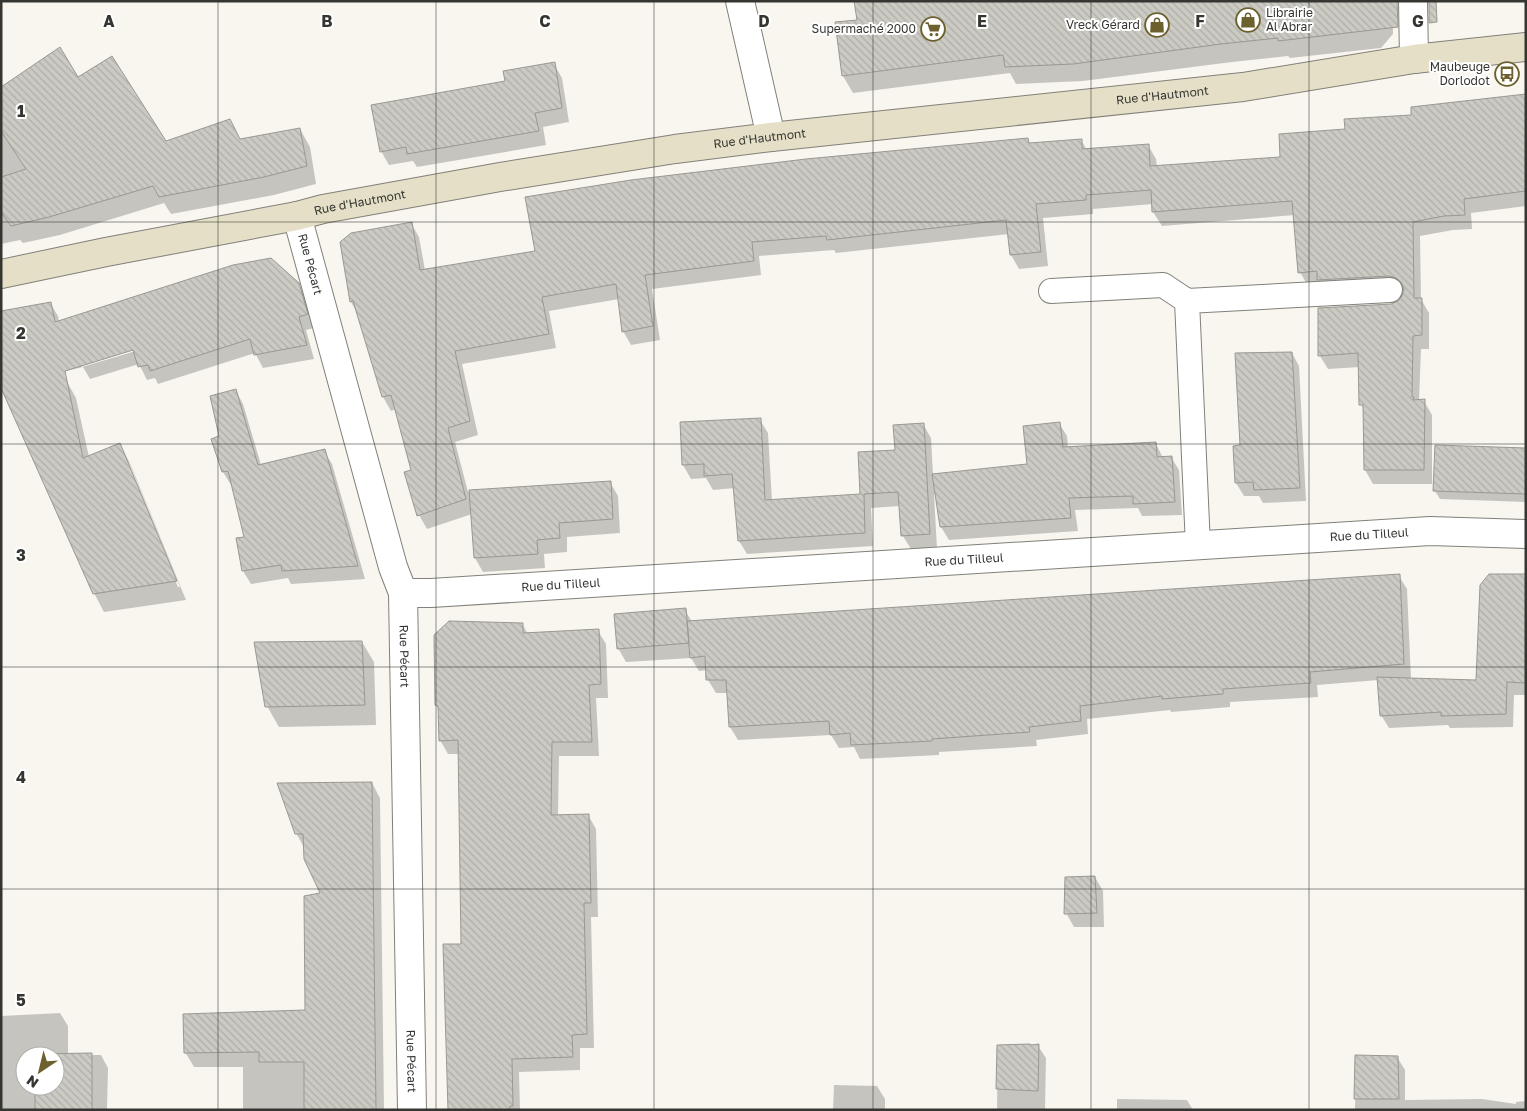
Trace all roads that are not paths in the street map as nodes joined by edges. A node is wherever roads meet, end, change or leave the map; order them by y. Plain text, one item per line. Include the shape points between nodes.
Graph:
1 (740, 1) edge
2 (1413, 1) edge
3 (1526, 47) edge
4 (1414, 59) junction
5 (771, 137) junction
6 (297, 216) junction
7 (1, 274) edge
8 (1390, 290) dead end
9 (1050, 291) dead end
10 (1188, 301) junction
11 (1526, 534) edge
12 (1198, 546) junction
13 (403, 593) junction
14 (412, 1110) edge

1 - 5 street
2 - 4 street
3 - 4 street, Rue d'Hautmont
4 - 5 street, Rue d'Hautmont via 1243,88
5 - 6 street, Rue d'Hautmont via 628,155
6 - 7 street, Rue d'Hautmont
6 - 13 street, Rue Pécart via 393,567
8 - 10 lane
9 - 10 lane via 1163,285
10 - 12 lane
11 - 12 street, Rue du Tilleul via 1430,531
12 - 13 street, Rue du Tilleul
13 - 14 street, Rue Pécart

